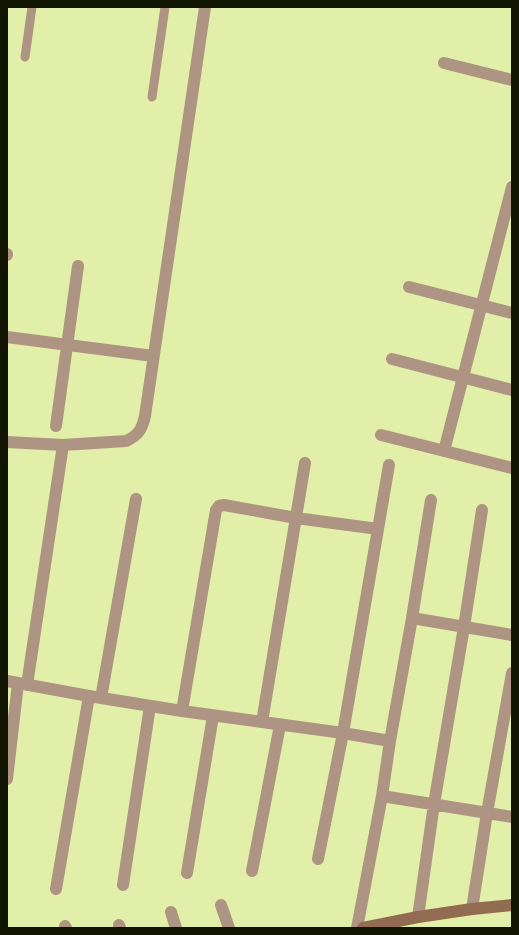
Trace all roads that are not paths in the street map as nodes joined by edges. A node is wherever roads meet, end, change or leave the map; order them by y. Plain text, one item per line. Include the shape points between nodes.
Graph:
1 (32, 7) edge
2 (165, 7) edge
3 (205, 7) edge
4 (25, 57) dead end
5 (444, 63) dead end
6 (512, 80) edge
7 (152, 96) dead end
8 (512, 187) edge
9 (506, 234) edge
10 (78, 266) dead end
11 (409, 287) dead end
12 (482, 305) junction
13 (512, 313) edge
14 (7, 337) edge
15 (68, 344) junction
16 (153, 356) junction
17 (392, 359) dead end
18 (463, 376) junction
19 (512, 390) edge
20 (56, 426) dead end
21 (381, 435) dead end
22 (7, 442) edge
23 (63, 445) junction
24 (444, 451) junction
25 (305, 463) dead end
26 (389, 465) dead end
27 (512, 468) edge
28 (136, 499) dead end
29 (431, 500) dead end
30 (482, 510) dead end
31 (296, 518) junction
32 (378, 529) junction
33 (412, 618) junction
34 (464, 627) junction
35 (512, 635) edge
36 (512, 673) edge
37 (17, 683) edge
38 (89, 696) junction
39 (101, 698) junction
40 (150, 706) junction
41 (182, 711) junction
42 (213, 716) junction
43 (262, 722) junction
44 (280, 725) junction
45 (343, 733) junction
46 (390, 741) junction
47 (7, 779) edge
48 (382, 796) junction
49 (434, 804) junction
50 (487, 813) junction
51 (512, 817) edge
52 (318, 859) dead end
53 (252, 871) dead end
54 (187, 873) dead end
55 (122, 885) dead end
56 (56, 888) dead end
57 (221, 905) dead end
58 (512, 905) edge
59 (472, 909) junction
60 (171, 912) dead end
61 (418, 917) junction
62 (176, 928) edge
63 (229, 928) edge
64 (357, 928) edge
65 (363, 928) edge

1 - 4 lane
2 - 7 lane
3 - 16 street
5 - 6 street
8 - 9 street
9 - 12 street
10 - 15 street
11 - 12 street
12 - 13 street
12 - 18 street
14 - 15 street
15 - 16 street
15 - 20 street
16 - 23 street via 143,423 141,430 134,437 126,441
17 - 18 street
18 - 19 street
18 - 24 street
21 - 24 street
22 - 23 street
23 - 37 street
24 - 27 street
25 - 31 street
26 - 32 street
28 - 39 street
29 - 33 street
30 - 34 street
31 - 32 street
31 - 41 street via 224,505 216,510
31 - 43 street
32 - 45 street
33 - 34 street
33 - 46 street
34 - 35 street
34 - 49 street
36 - 50 street
37 - 38 street
37 - 47 street
38 - 39 street
38 - 56 street
39 - 40 street
40 - 41 street
40 - 55 street
41 - 42 street
42 - 43 street
42 - 54 street
43 - 44 street
44 - 45 street
44 - 53 street
45 - 46 street
45 - 52 street
46 - 48 street
48 - 49 street
48 - 64 street
49 - 50 street
49 - 61 street
50 - 51 street
50 - 59 street
57 - 63 street
58 - 59 street
59 - 61 street
60 - 62 street
61 - 65 street

